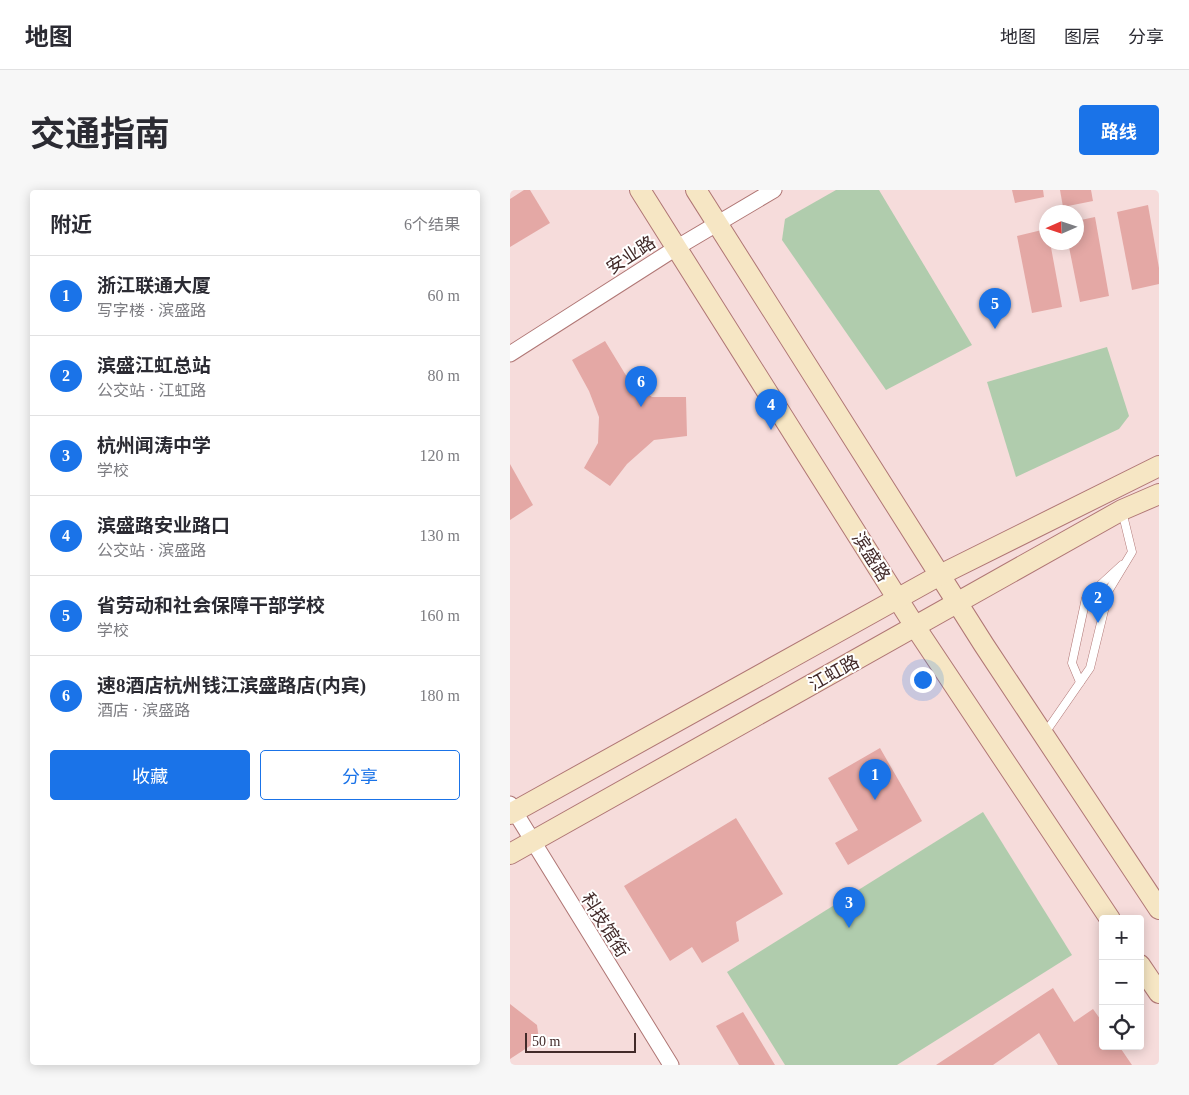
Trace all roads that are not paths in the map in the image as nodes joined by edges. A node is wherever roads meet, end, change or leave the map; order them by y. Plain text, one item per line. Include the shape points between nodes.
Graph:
1 (640, 190) edge
2 (696, 190) edge
3 (774, 190) edge
4 (717, 222) junction
5 (676, 248) junction
6 (510, 354) edge
7 (1159, 466) edge
8 (1159, 494) edge
9 (1122, 510) junction
10 (1129, 559) junction
11 (940, 575) junction
12 (897, 598) junction
13 (958, 604) junction
14 (916, 628) junction
15 (1080, 682) junction
16 (1044, 735) junction
17 (511, 810) edge
18 (531, 842) junction
19 (510, 854) edge
20 (1159, 909) edge
21 (1107, 915) edge
22 (1144, 971) edge
23 (1159, 993) edge
24 (671, 1065) edge

1 - 5 main road, 滨盛路
2 - 4 main road
3 - 4 street, 安业路
4 - 5 street, 安业路
4 - 11 main road
5 - 6 street, 安业路
5 - 12 main road, 滨盛路
7 - 11 main road, 江虹路
8 - 9 main road, 江虹路
9 - 10 lane via 1132,552
9 - 13 main road, 江虹路
10 - 15 lane via 1109,590 1090,668
10 - 15 lane via 1086,598 1072,663
11 - 12 main road, 江虹路
11 - 13 main road
12 - 14 main road, 滨盛路
12 - 17 main road, 江虹路
13 - 14 main road, 江虹路
13 - 16 main road
14 - 18 main road, 江虹路
14 - 21 main road, 滨盛路
15 - 16 lane
16 - 20 main road
17 - 18 street, 科技馆街
18 - 19 main road, 江虹路
18 - 24 street, 科技馆街
22 - 23 main road

